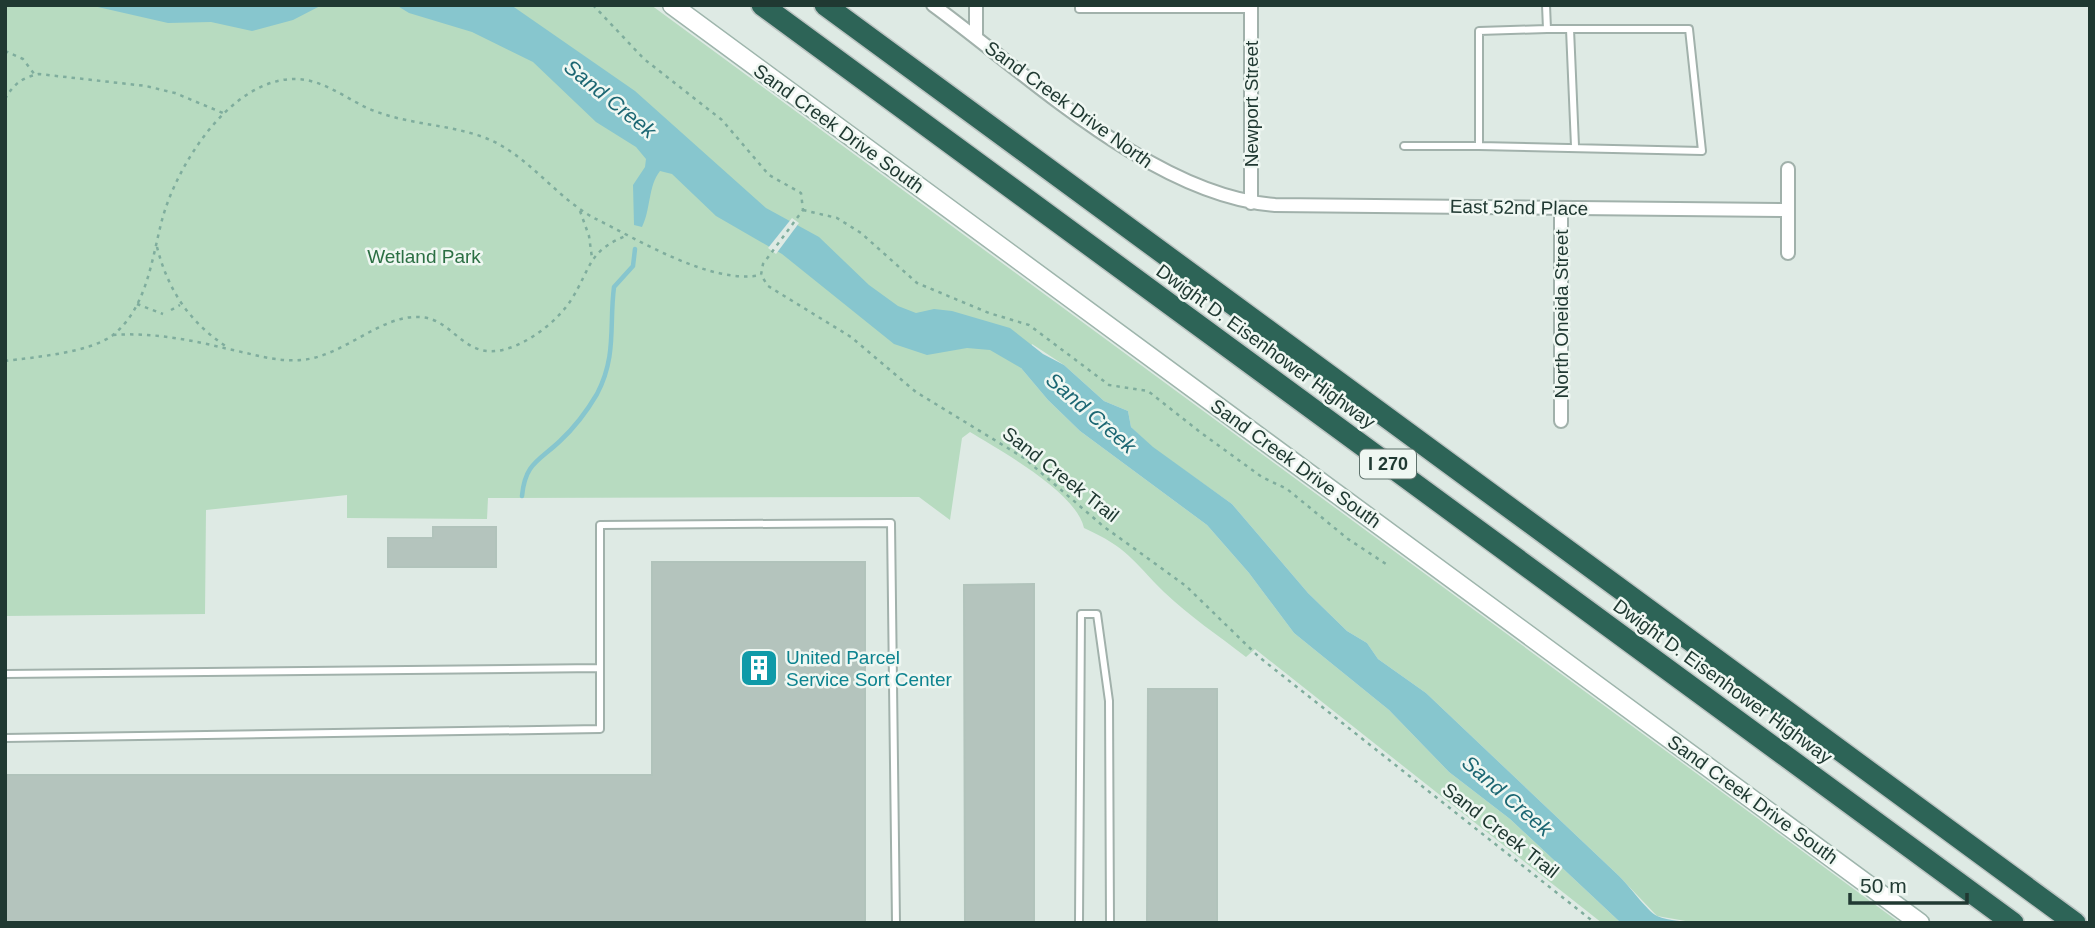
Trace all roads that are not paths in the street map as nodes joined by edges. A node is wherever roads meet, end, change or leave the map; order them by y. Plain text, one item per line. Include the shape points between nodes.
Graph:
1 (672, 5) edge
2 (762, 5) edge
3 (825, 5) edge
4 (933, 5) edge
5 (976, 5) edge
6 (1079, 5) edge
7 (1546, 5) edge
8 (1251, 7) edge
9 (1547, 29) junction
10 (1570, 29) junction
11 (976, 37) junction
12 (1404, 146) dead end
13 (1479, 146) junction
14 (1575, 146) junction
15 (1788, 169) dead end
16 (1251, 204) junction
17 (1561, 208) junction
18 (1788, 211) junction
19 (1788, 253) dead end
20 (1561, 421) dead end
21 (600, 668) junction
22 (5, 674) edge
23 (5, 738) edge
24 (896, 923) edge
25 (1079, 923) edge
26 (1110, 923) edge
27 (1920, 923) edge
28 (2013, 923) edge
29 (2075, 923) edge

1 - 27 main road, Sand Creek Drive South
2 - 28 highway, Dwight D. Eisenhower Highway / I 270
3 - 29 highway, Dwight D. Eisenhower Highway / I 270
4 - 11 street, Sand Creek Drive North
5 - 11 street
6 - 8 lane via 1079,9
7 - 9 lane
8 - 16 street, Newport Street
9 - 10 lane
9 - 13 lane via 1479,31
10 - 14 lane
10 - 14 lane via 1689,29 1702,151
11 - 16 street, Sand Creek Drive North via 1160,169 1208,192
12 - 13 lane
13 - 14 lane
15 - 18 street
16 - 17 street, East 52nd Place
17 - 18 street, East 52nd Place
17 - 20 street, North Oneida Street
18 - 19 street
21 - 22 lane
21 - 23 lane via 600,729
21 - 24 lane via 600,525 891,523
25 - 26 lane via 1081,614 1097,614 1109,701

